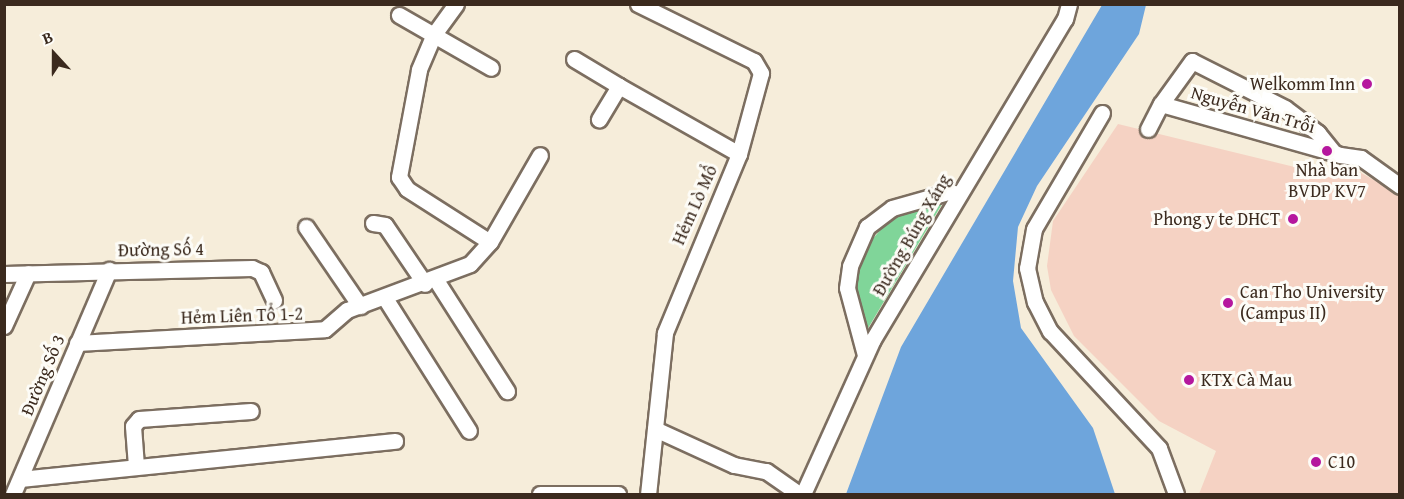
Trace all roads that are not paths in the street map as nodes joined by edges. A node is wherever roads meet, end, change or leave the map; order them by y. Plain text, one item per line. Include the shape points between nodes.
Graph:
1 (456, 4) edge
2 (638, 4) edge
3 (1069, 4) edge
4 (399, 15) dead end
5 (434, 34) junction
6 (574, 59) dead end
7 (491, 68) dead end
8 (619, 86) junction
9 (1161, 104) junction
10 (1102, 113) dead end
11 (598, 119) dead end
12 (1148, 129) dead end
13 (1334, 153) junction
14 (739, 154) junction
15 (540, 155) dead end
16 (1400, 186) edge
17 (959, 194) junction
18 (373, 223) dead end
19 (306, 227) dead end
20 (490, 242) junction
21 (109, 270) junction
22 (28, 273) junction
23 (4, 274) edge
24 (431, 282) junction
25 (385, 298) junction
26 (274, 300) dead end
27 (360, 306) junction
28 (4, 326) edge
29 (77, 343) junction
30 (865, 355) junction
31 (507, 391) dead end
32 (251, 411) dead end
33 (655, 429) junction
34 (469, 431) dead end
35 (395, 441) dead end
36 (136, 466) junction
37 (20, 479) junction
38 (13, 495) edge
39 (540, 495) edge
40 (618, 495) edge
41 (648, 495) edge
42 (801, 495) edge
43 (1176, 495) edge

1 - 5 street
2 - 14 street, Hẻm Lò Mổ via 759,66 758,97
3 - 17 street, Đường Búng Xáng via 1065,19
4 - 5 street
5 - 7 street
5 - 20 street via 412,91 399,177 407,189
6 - 8 street
8 - 11 street
8 - 14 street
9 - 12 street, Nguyễn Văn Trỗi
9 - 13 street, Nguyễn Văn Trỗi
9 - 13 street, Nguyễn Văn Trỗi via 1192,61 1285,108 1318,133
10 - 43 street via 1034,230 1027,268 1050,331 1159,448
13 - 16 street, Nguyễn Văn Trỗi via 1361,158
14 - 33 street, Hẻm Lò Mổ via 665,333
15 - 20 street, Hẻm Liên Tổ 1-2
17 - 30 street, Đường Búng Xáng
17 - 30 street via 948,192 892,208 867,227 853,258 847,288
18 - 24 street via 386,225
19 - 27 street
20 - 24 street, Hẻm Liên Tổ 1-2 via 470,264
21 - 22 street, Đường Số 4
21 - 26 street, Đường Số 4 via 252,268 264,276
21 - 29 street, Đường Số 3
22 - 23 street
22 - 28 street
24 - 25 street, Hẻm Liên Tổ 1-2
24 - 31 street
25 - 27 street, Hẻm Liên Tổ 1-2
25 - 34 street
27 - 29 street, Hẻm Liên Tổ 1-2 via 317,332
29 - 37 street, Đường Số 3
30 - 42 street, Đường Búng Xáng
32 - 36 street via 139,418 133,429
33 - 41 street, Hẻm Lò Mổ
33 - 42 street via 739,467 766,471
35 - 36 street
36 - 37 street
37 - 38 street, Đường Số 3
39 - 40 street

